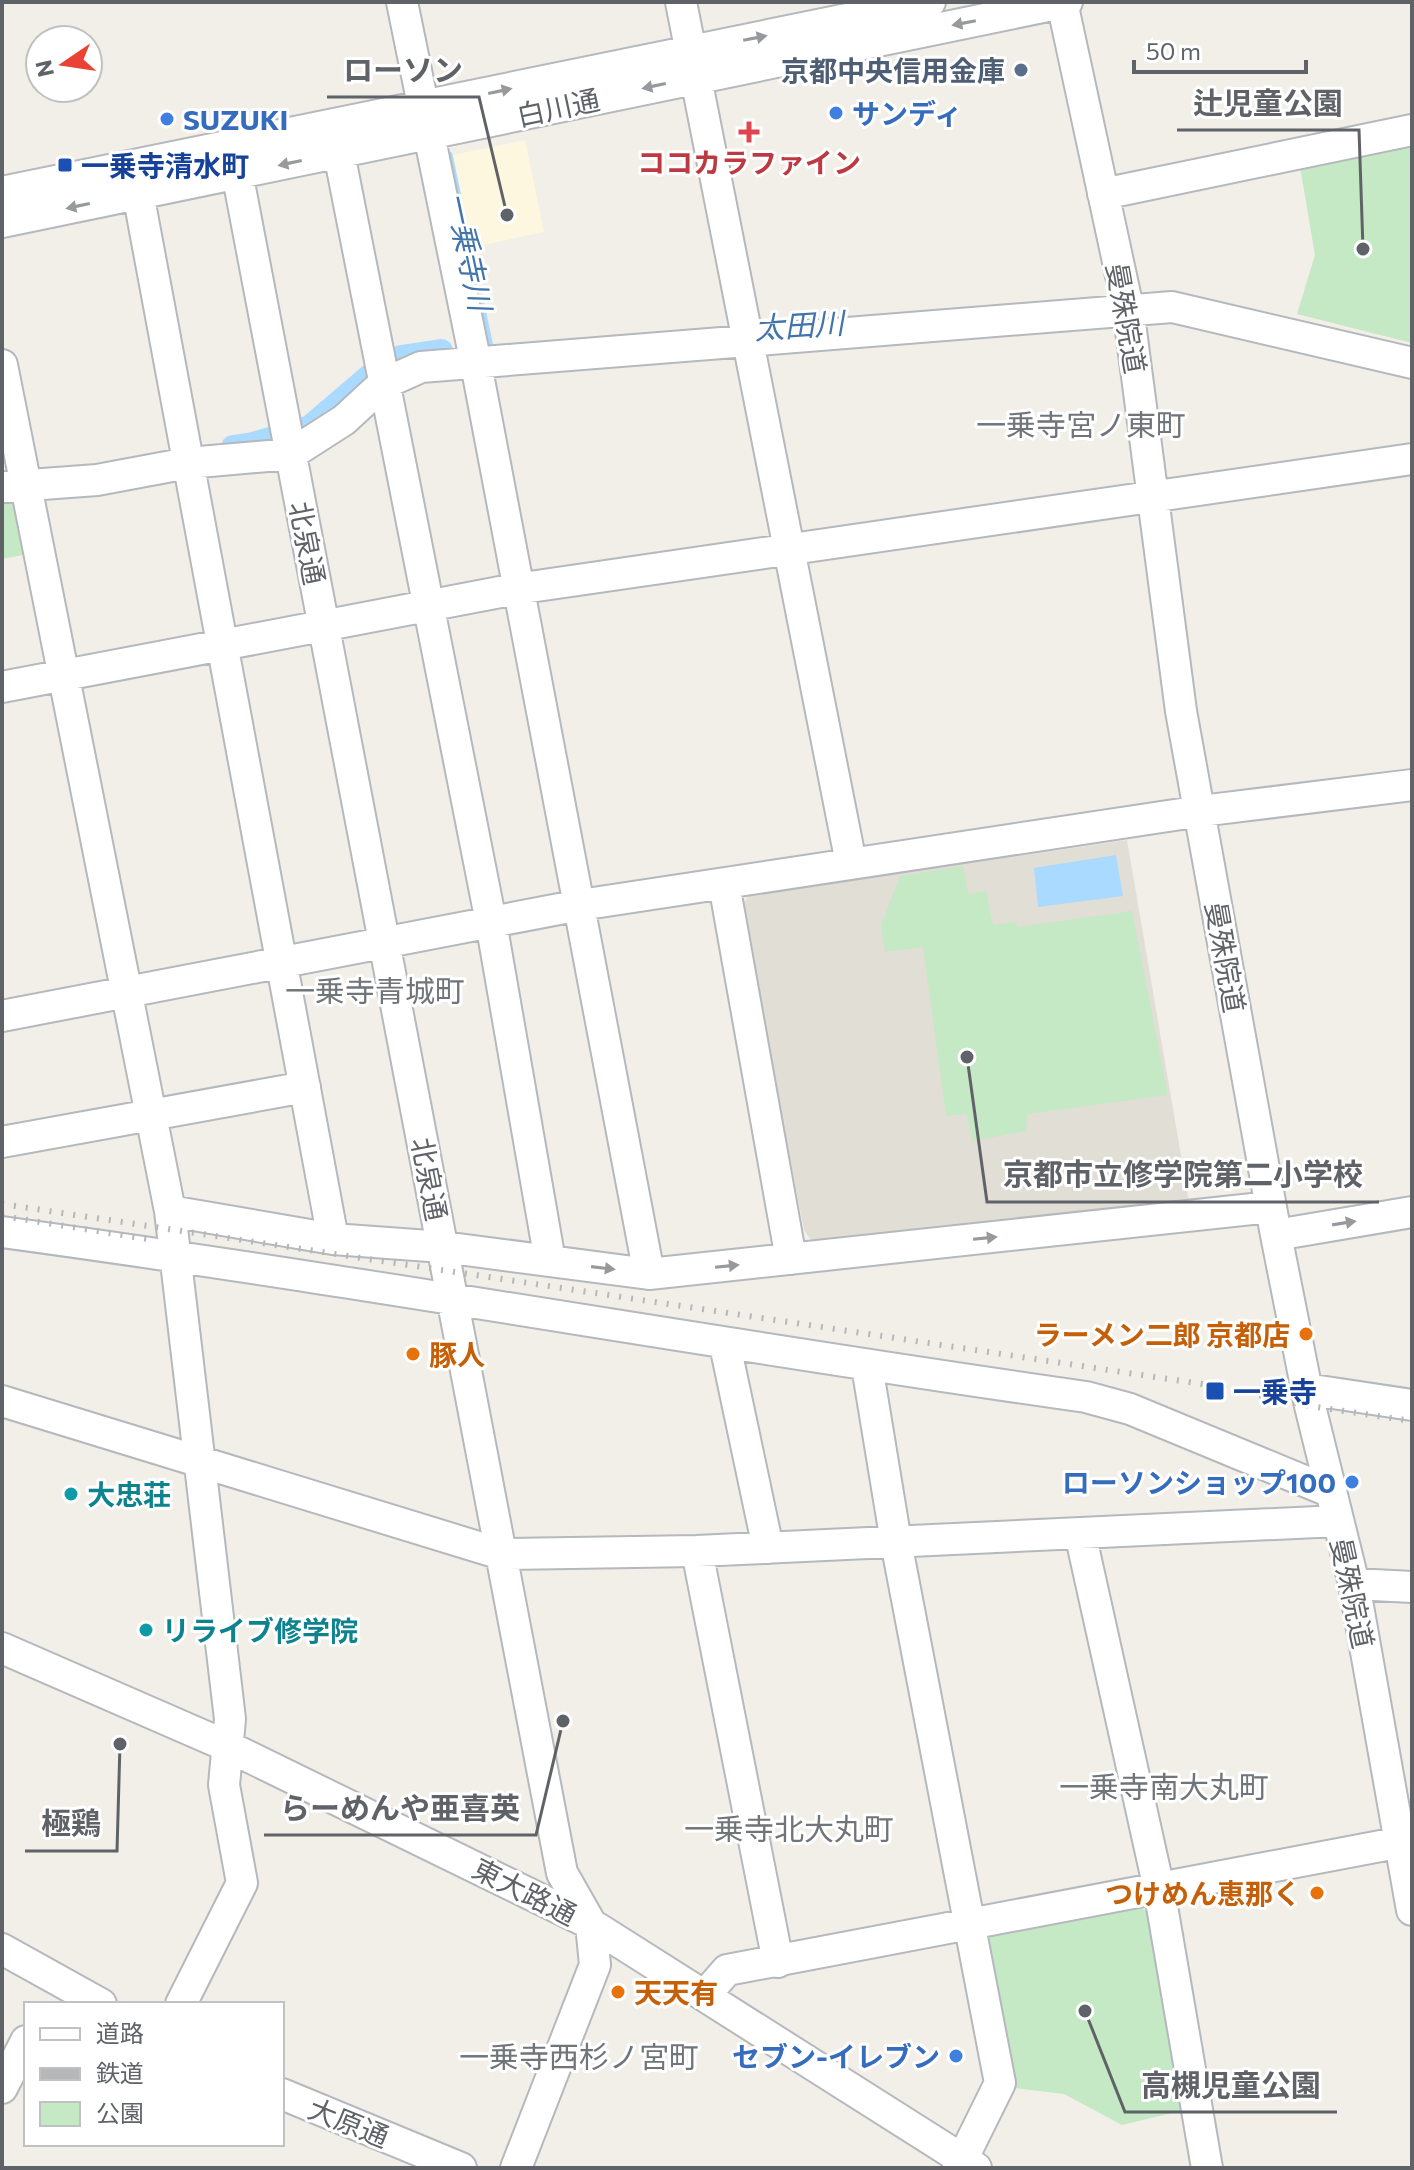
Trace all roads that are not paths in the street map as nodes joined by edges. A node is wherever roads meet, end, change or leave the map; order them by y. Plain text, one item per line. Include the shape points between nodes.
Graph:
1 (402, 2) edge
2 (681, 2) edge
3 (930, 2) edge
4 (1064, 2) edge
5 (693, 64) junction
6 (426, 121) junction
7 (1412, 130) edge
8 (339, 153) junction
9 (234, 160) junction
10 (135, 180) junction
11 (2, 192) edge
12 (1103, 194) junction
13 (2, 222) edge
14 (1126, 300) junction
15 (745, 332) junction
16 (474, 354) junction
17 (1412, 363) edge
18 (2, 365) edge
19 (382, 373) junction
20 (288, 441) junction
21 (1412, 459) edge
22 (188, 463) junction
23 (20, 477) edge
24 (1154, 495) junction
25 (789, 550) junction
26 (516, 589) junction
27 (429, 606) junction
28 (324, 626) junction
29 (222, 646) junction
30 (66, 675) junction
31 (2, 687) edge
32 (1412, 785) edge
33 (1201, 811) junction
34 (851, 863) junction
35 (724, 884) junction
36 (580, 905) junction
37 (491, 922) junction
38 (384, 942) junction
39 (282, 963) junction
40 (128, 994) junction
41 (2, 1016) edge
42 (305, 1087) junction
43 (152, 1115) junction
44 (2, 1142) edge
45 (170, 1211) junction
46 (1412, 1212) edge
47 (1273, 1221) junction
48 (2, 1232) edge
49 (333, 1239) junction
50 (443, 1247) junction
51 (176, 1256) junction
52 (791, 1259) junction
53 (550, 1261) junction
54 (649, 1274) junction
55 (452, 1299) junction
56 (725, 1345) junction
57 (867, 1366) junction
58 (1306, 1389) junction
59 (2, 1401) edge
60 (1412, 1405) edge
61 (199, 1462) junction
62 (1331, 1492) junction
63 (1338, 1521) junction
64 (1080, 1533) junction
65 (896, 1542) junction
66 (768, 1548) junction
67 (697, 1551) junction
68 (501, 1554) junction
69 (1354, 1584) junction
70 (1412, 1587) edge
71 (2, 1648) edge
72 (227, 1746) junction
73 (1405, 1841) edge
74 (1159, 1889) junction
75 (1412, 1910) edge
76 (591, 1924) junction
77 (969, 1925) junction
78 (2, 1949) edge
79 (778, 1962) junction
80 (50, 1992) edge
81 (706, 1994) junction
82 (92, 2002) edge
83 (182, 2002) edge
84 (24, 2045) edge
85 (2, 2088) edge
86 (284, 2095) edge
87 (402, 2157) edge
88 (966, 2165) edge
89 (461, 2168) edge
90 (516, 2168) edge
91 (1207, 2168) edge

1 - 6 street
2 - 5 street
5 -> 3 street, 白川通
4 -> 5 street, 白川通
4 - 12 street, 曼殊院道
5 - 6 street, 白川通
5 - 15 street
6 - 8 street, 白川通
6 - 9 street, 白川通
6 - 16 street
7 - 12 street
8 -> 9 street, 白川通
8 - 19 street
9 - 10 street, 白川通
9 - 20 street, 北泉通
10 - 11 street, 白川通
10 -> 13 street, 白川通
10 - 22 street
12 - 14 street, 曼殊院道
14 - 15 street
14 - 17 street
14 - 24 street, 曼殊院道
15 - 16 street
15 - 25 street
16 - 19 street
16 - 26 street
18 - 23 street
19 - 20 street via 344,420
19 - 27 street
20 - 22 street
20 - 28 street, 北泉通
21 - 24 street
22 - 23 street via 97,480
22 - 29 street
23 - 30 street
24 - 25 street
24 - 33 street, 曼殊院道 via 1181,711
25 - 26 street
25 - 34 street
26 - 27 street
26 - 36 street
27 - 28 street
27 - 37 street
28 - 29 street
28 - 38 street, 北泉通
29 - 30 street
29 - 39 street
30 - 31 street
30 - 40 street
32 - 33 street
33 - 34 street
33 - 47 street, 曼殊院道
34 - 35 street
35 - 36 street
35 - 52 street
36 - 37 street
36 - 54 street
37 - 38 street
37 - 53 street
38 - 39 street
38 - 50 street, 北泉通
39 - 40 street
39 - 42 street
40 - 41 street
40 - 43 street
42 - 43 street
42 - 49 street
43 - 44 street
43 - 45 street
45 - 49 street
45 - 51 street
47 -> 46 street
52 -> 47 street
47 - 58 street, 曼殊院道
48 - 51 street
49 - 50 street
50 - 53 street
50 - 55 street, 北泉通
51 - 55 street
51 - 61 street
54 -> 52 street
53 -> 54 street
55 - 56 street
55 - 68 street, 北泉通
56 - 57 street
56 - 66 street
57 - 62 street via 1101,1401
57 - 65 street
58 - 60 street
58 - 62 street, 曼殊院道
59 - 61 street
61 - 68 street
61 - 72 street via 230,1719
62 - 63 street, 曼殊院道
63 - 64 street
63 - 69 street, 曼殊院道
64 - 65 street
64 - 74 street
65 - 66 street
65 - 77 street
66 - 67 street
67 - 68 street
67 - 79 street
68 - 76 street, 北泉通 via 562,1873
69 - 70 street
69 - 73 street, 曼殊院道
71 - 72 street, 東大路通
72 - 76 street, 東大路通
72 - 83 street via 224,1785 242,1883
73 - 74 street
73 - 75 street, 曼殊院道
74 - 77 street
74 - 91 street
76 - 81 street, 東大路通
76 - 90 street, 北泉通 via 595,1965
77 - 79 street
77 - 88 street via 1000,2083
78 - 80 street
79 - 81 street via 727,1970
80 - 82 street
81 - 88 street, 東大路通
84 - 85 street
86 - 87 street, 大原通
87 - 89 street, 大原通

